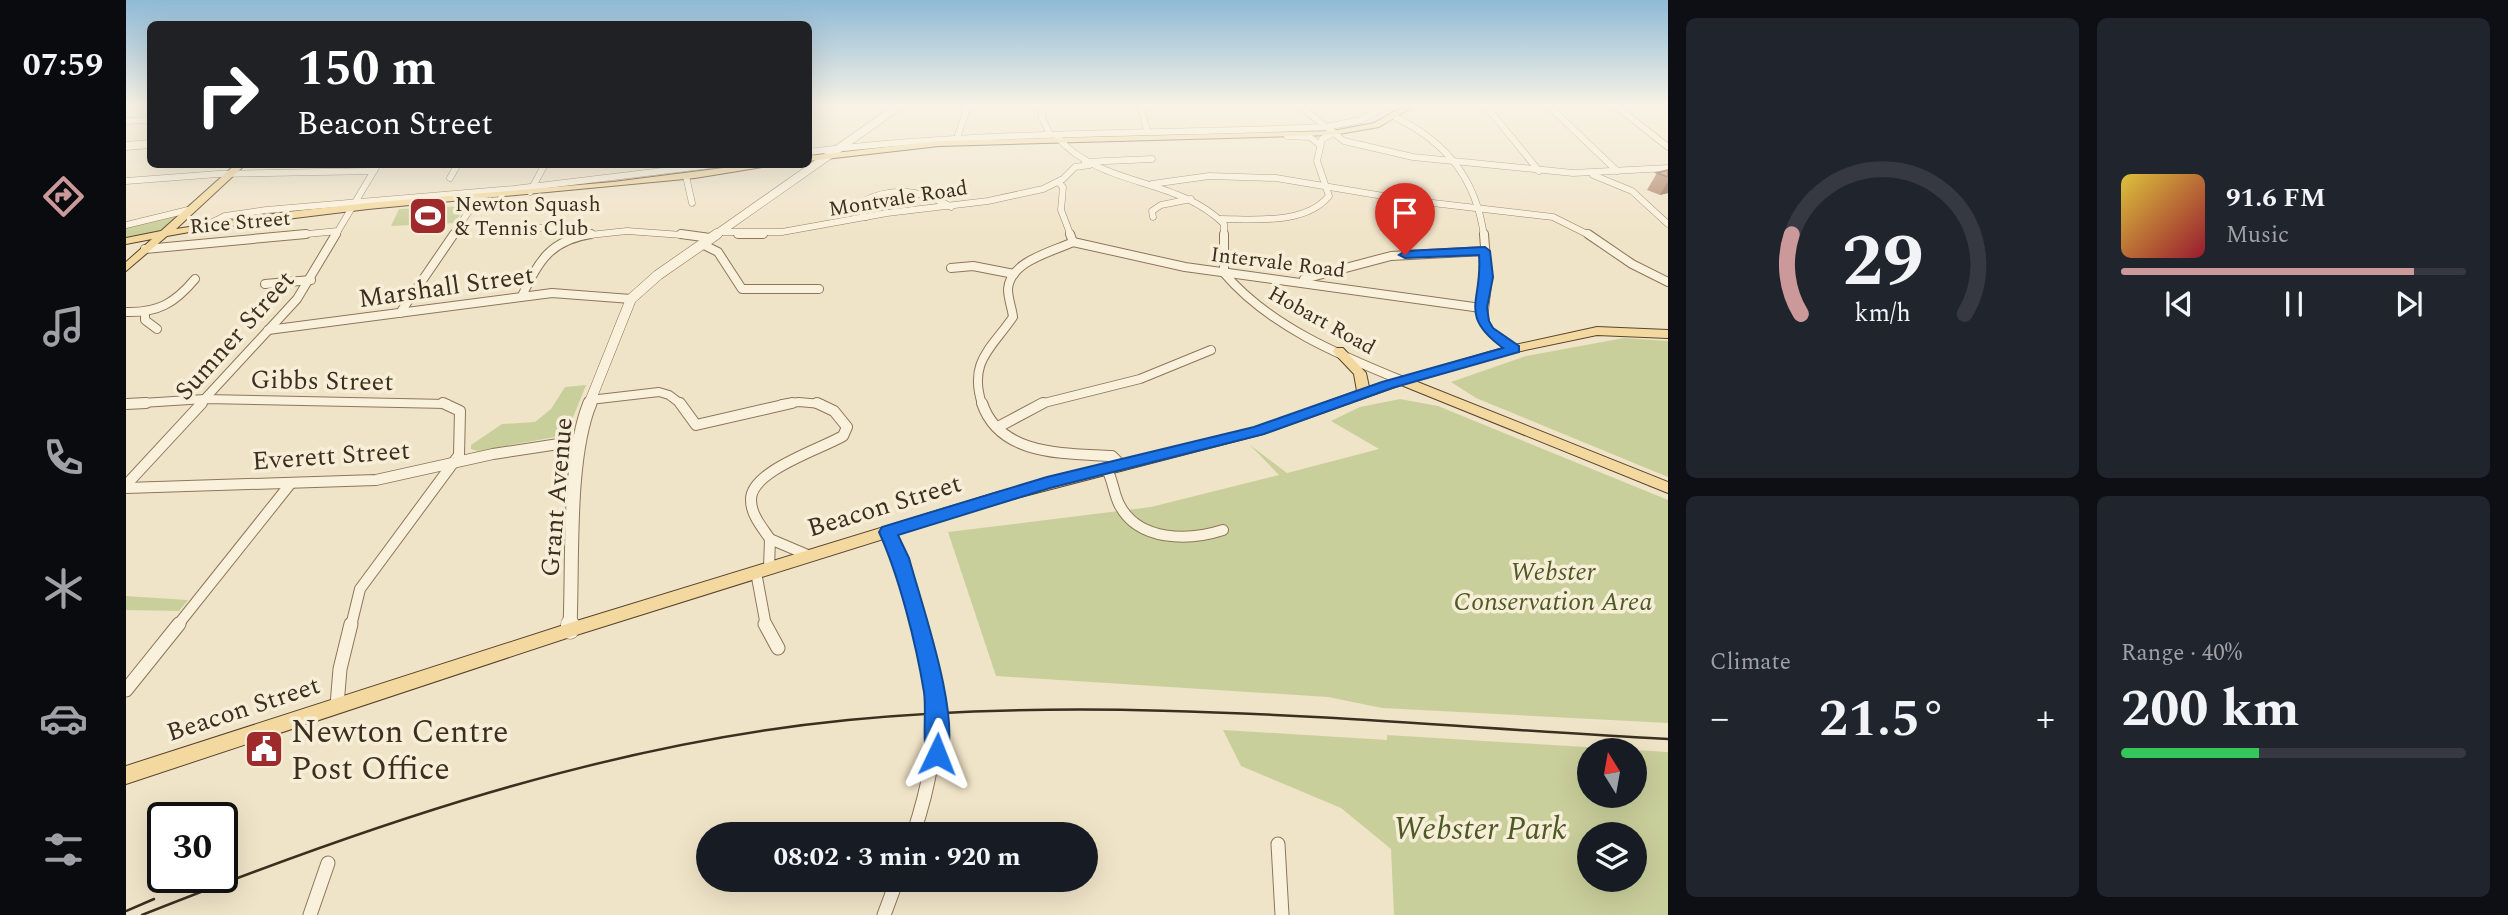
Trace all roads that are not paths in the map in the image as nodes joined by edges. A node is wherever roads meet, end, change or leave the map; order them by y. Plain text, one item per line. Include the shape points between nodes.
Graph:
1 (830, 149) edge
2 (840, 149) edge
3 (881, 149) edge
4 (1066, 149) edge
5 (1318, 149) edge
6 (1378, 149) edge
7 (1447, 149) edge
8 (1521, 149) edge
9 (1593, 149) edge
10 (812, 151) edge
11 (1068, 152) junction
12 (829, 156) junction
13 (1152, 159) dead end
14 (812, 162) edge
15 (1457, 163) junction
16 (1088, 164) junction
17 (1075, 167) junction
18 (237, 168) edge
19 (376, 168) edge
20 (456, 168) edge
21 (543, 168) edge
22 (711, 168) edge
23 (803, 168) edge
24 (1668, 168) edge
25 (1539, 171) junction
26 (1617, 172) junction
27 (1589, 173) junction
28 (230, 174) junction
29 (686, 176) junction
30 (450, 177) dead end
31 (126, 181) edge
32 (1058, 182) junction
33 (1152, 184) junction
34 (580, 185) junction
35 (1326, 186) junction
36 (531, 190) junction
37 (478, 198) junction
38 (1191, 199) junction
39 (692, 203) dead end
40 (353, 205) junction
41 (951, 207) junction
42 (1478, 208) junction
43 (188, 210) junction
44 (1153, 217) dead end
45 (866, 218) junction
46 (1221, 219) junction
47 (1668, 224) edge
48 (126, 225) edge
49 (338, 231) junction
50 (506, 231) dead end
51 (162, 233) junction
52 (576, 237) junction
53 (710, 238) junction
54 (126, 241) edge
55 (1073, 243) junction
56 (145, 249) junction
57 (1485, 251) junction
58 (126, 268) edge
59 (951, 268) dead end
60 (1224, 273) junction
61 (1014, 274) junction
62 (195, 279) dead end
63 (311, 280) junction
64 (1300, 281) junction
65 (1668, 282) edge
66 (265, 284) dead end
67 (819, 289) dead end
68 (522, 296) junction
69 (631, 299) junction
70 (1481, 308) junction
71 (126, 312) edge
72 (400, 313) junction
73 (145, 314) junction
74 (157, 329) dead end
75 (268, 330) junction
76 (1668, 334) edge
77 (1514, 349) junction
78 (1211, 350) dead end
79 (1339, 351) junction
80 (1441, 370) junction
81 (1403, 381) junction
82 (1364, 393) junction
83 (205, 400) junction
84 (590, 400) junction
85 (126, 404) edge
86 (1466, 407) junction
87 (998, 427) junction
88 (578, 441) junction
89 (450, 463) junction
90 (1121, 465) junction
91 (1106, 468) junction
92 (291, 483) junction
93 (126, 487) edge
94 (1668, 488) edge
95 (1223, 530) dead end
96 (888, 532) junction
97 (770, 539) junction
98 (810, 556) junction
99 (762, 570) junction
100 (570, 630) junction
101 (778, 648) dead end
102 (126, 691) edge
103 (337, 705) junction
104 (126, 775) edge
105 (917, 822) edge
106 (1278, 844) dead end
107 (328, 863) dead end
108 (893, 892) edge
109 (310, 915) edge
110 (884, 915) edge
111 (1282, 915) edge

1 - 10 street
2 - 12 street
3 - 12 main road
4 - 11 street
5 - 35 street via 1316,166
6 - 15 street
7 - 15 street
8 - 25 street
9 - 26 street
11 - 16 street
11 - 17 street
12 - 14 main road
13 - 16 street
15 - 25 street
15 - 42 street
16 - 17 street
16 - 33 street
17 - 32 street, Montvale Road via 1069,177
18 - 28 main road
19 - 28 street
19 - 40 street, Sumner Street
20 - 30 street
21 - 36 street
22 - 29 main road
22 - 34 street
23 - 53 street, Grant Avenue
24 - 26 street
25 - 27 street
26 - 27 street
27 - 47 street via 1632,191
28 - 31 street
28 - 43 main road
29 - 34 main road
29 - 39 street
32 - 41 street, Montvale Road via 1000,200
32 - 55 street via 1063,187 1062,215
33 - 35 street via 1227,176
33 - 38 street
34 - 36 main road
35 - 42 street
35 - 46 street via 1328,200 1311,211
36 - 37 main road
36 - 40 street
37 - 40 main road
37 - 72 street
38 - 44 street via 1158,206 1151,212
38 - 46 street
40 - 49 street, Sumner Street
40 - 51 main road
41 - 45 street, Montvale Road
41 - 45 street via 929,194 897,192 862,202 859,209
42 - 57 street
42 - 65 street via 1561,220
43 - 48 street
43 - 51 main road
45 - 53 street, Montvale Road via 794,233
46 - 60 street via 1226,230
49 - 56 street, Rice Street
49 - 63 street, Sumner Street
50 - 52 street via 552,228
51 - 54 main road
51 - 56 main road
52 - 53 street, Montvale Road via 656,233
52 - 68 street via 545,253
53 - 67 street via 742,289
53 - 69 street, Grant Avenue
55 - 60 street, Intervale Road
55 - 61 street
56 - 58 main road
57 - 64 street via 1391,256
57 - 70 street via 1487,289
59 - 61 street
60 - 64 street, Intervale Road
60 - 79 street, Hobart Road via 1264,310
61 - 87 street via 1008,289 1013,317 987,349 978,383 979,403
62 - 73 street via 173,303
63 - 66 street
63 - 75 street, Sumner Street
64 - 70 street, Intervale Road
68 - 69 street, Marshall Street via 552,293
68 - 72 street, Marshall Street
69 - 84 street, Grant Avenue
70 - 77 street via 1488,331
71 - 73 street
72 - 75 street, Marshall Street
73 - 74 street via 145,320
75 - 83 street, Sumner Street
76 - 77 main road, Beacon Street via 1597,331
77 - 80 main road, Beacon Street
78 - 87 street via 1140,379 1046,401
79 - 81 street, Hobart Road
79 - 82 main road via 1359,371
80 - 81 main road, Beacon Street
80 - 86 main road via 1443,388
81 - 82 main road, Beacon Street
81 - 86 main road
82 - 90 main road, Beacon Street via 1258,430
83 - 85 street, Gibbs Street
83 - 89 street, Gibbs Street via 442,402 460,411 459,455
83 - 93 street, Sumner Street
84 - 88 street, Grant Avenue
84 - 97 street via 666,394 677,399 696,425 797,401 832,406 847,427 843,436 818,452 767,472 751,489 752,514
86 - 94 main road
87 - 90 street via 1032,448 1112,456
88 - 89 street, Everett Street
88 - 100 street, Grant Avenue
89 - 92 street, Everett Street via 389,478
89 - 103 street via 360,589 340,669
90 - 91 main road, Beacon Street
91 - 95 street via 1123,511 1144,528 1193,538
91 - 96 main road, Beacon Street
92 - 93 street, Everett Street
92 - 102 street
96 - 98 main road, Beacon Street
96 - 105 street via 900,558 938,715 935,769
97 - 98 street
97 - 99 street
98 - 99 main road, Beacon Street
99 - 100 main road, Beacon Street
99 - 101 street via 766,627
100 - 103 main road, Beacon Street
103 - 104 main road, Beacon Street
106 - 111 street
107 - 109 street
108 - 110 street

